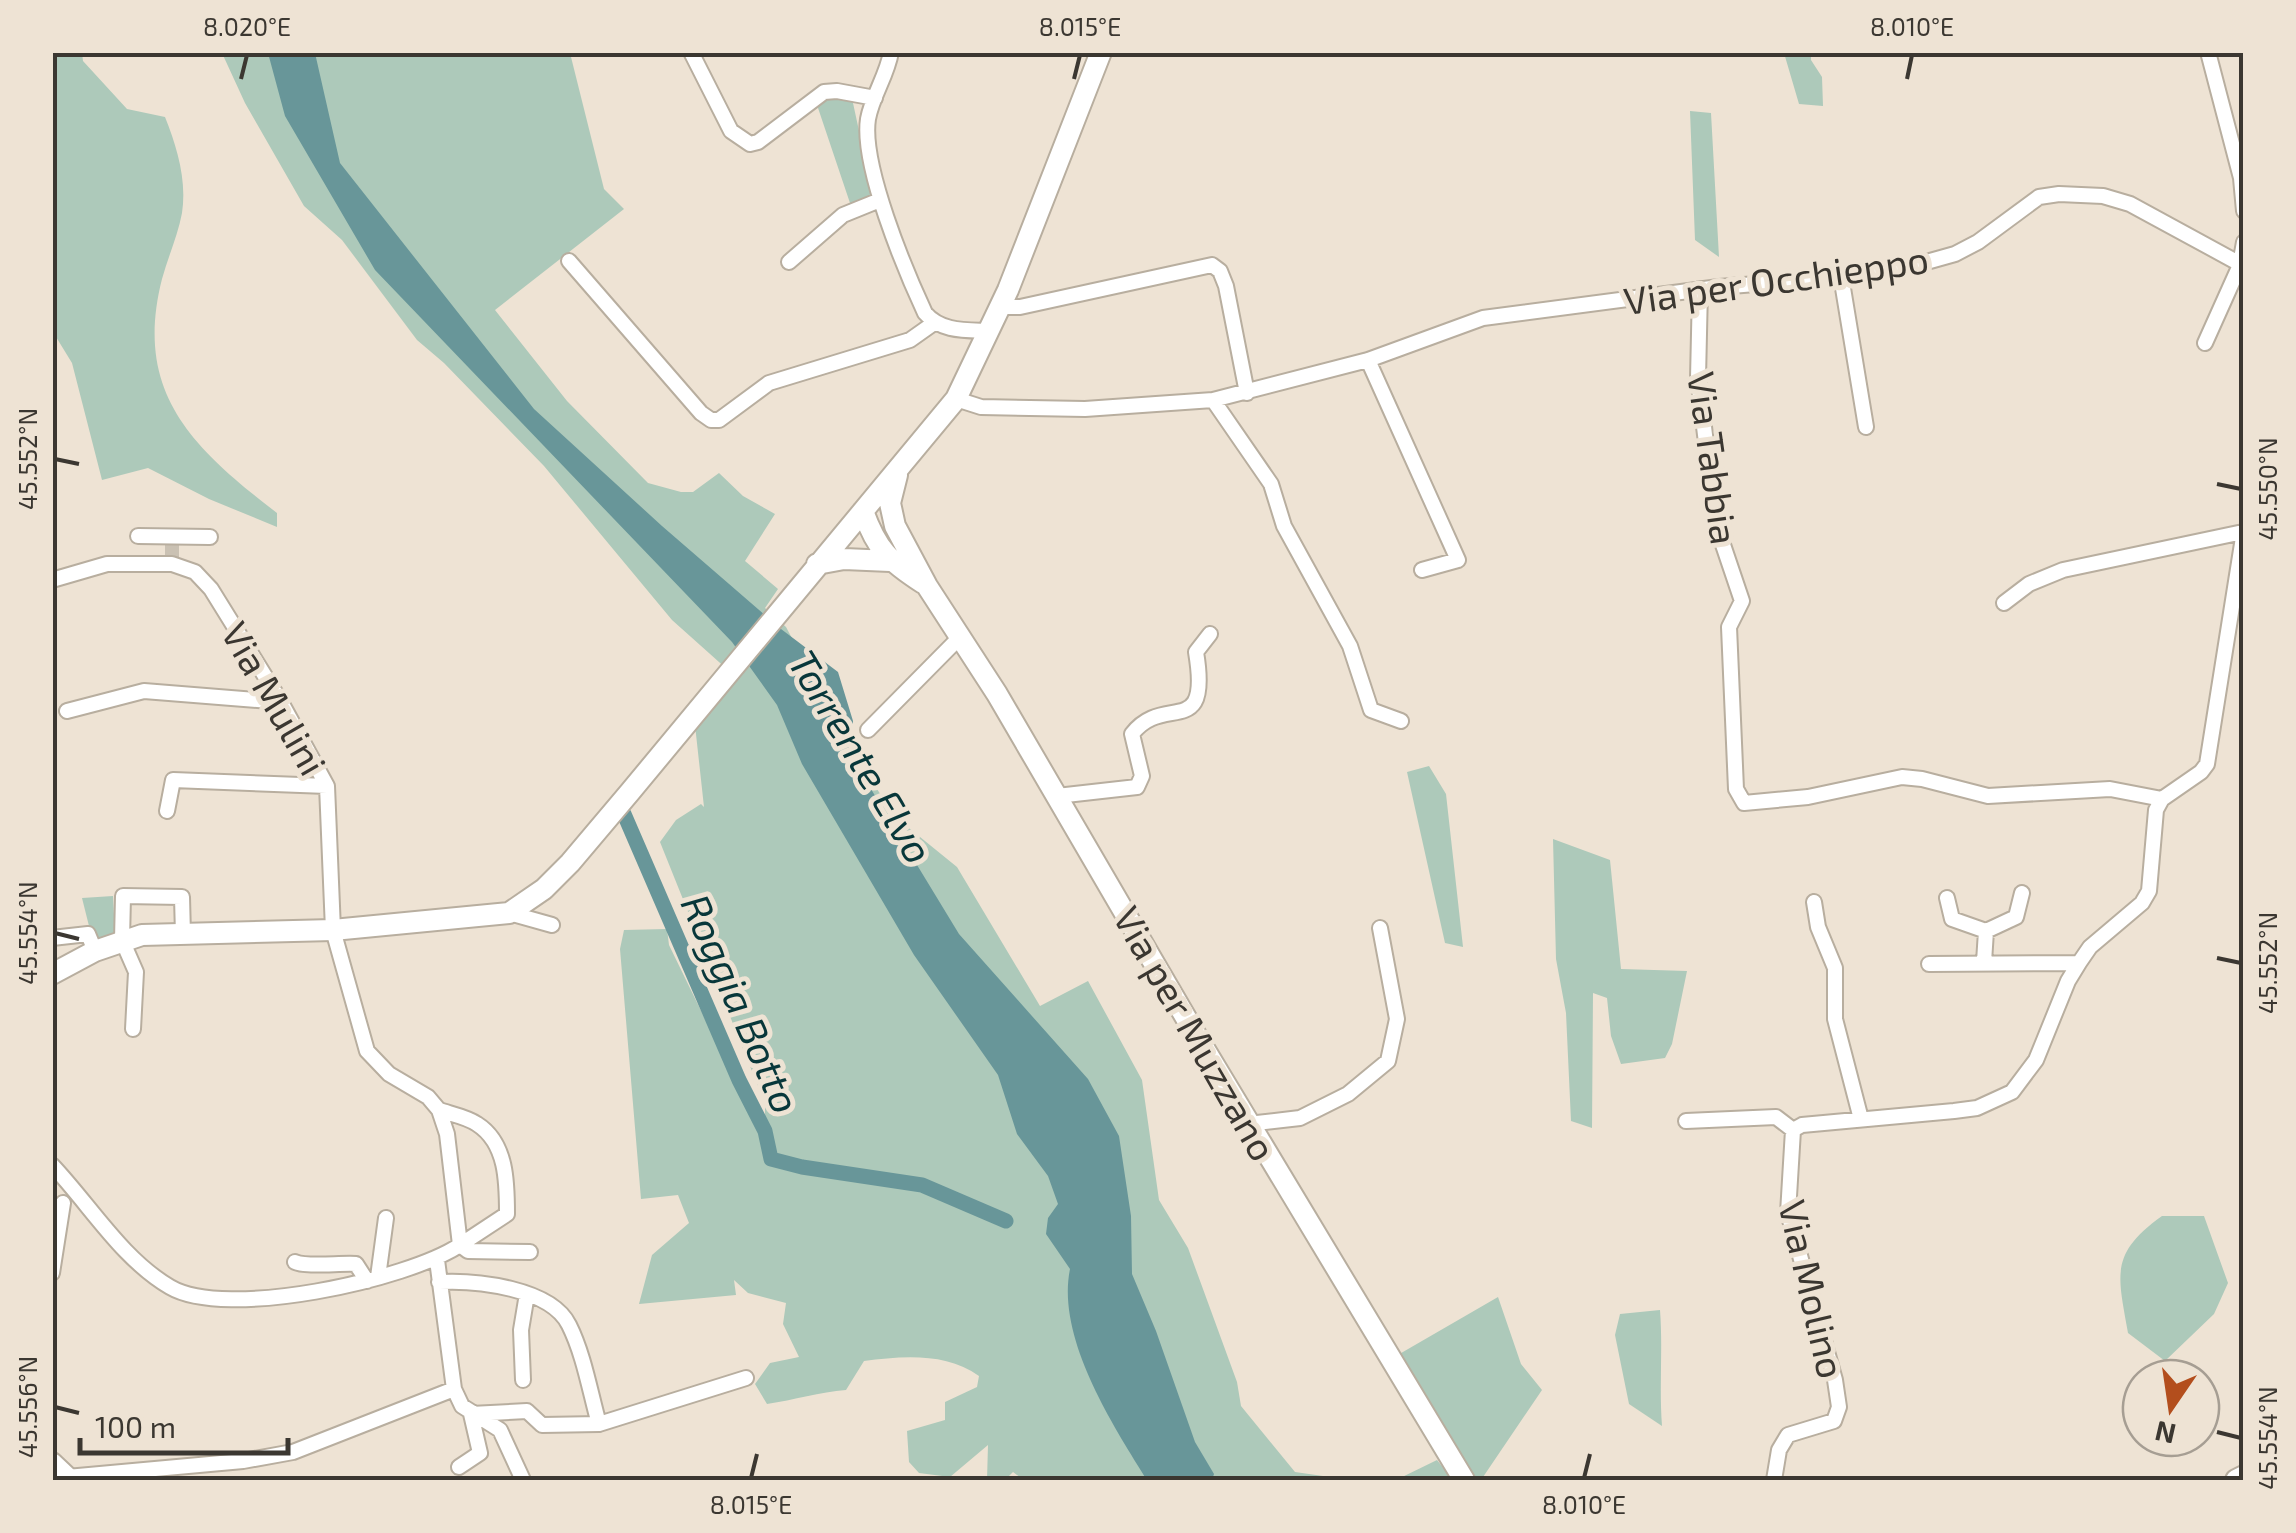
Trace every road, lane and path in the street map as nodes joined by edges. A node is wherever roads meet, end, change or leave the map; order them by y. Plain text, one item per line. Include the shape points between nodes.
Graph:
1 (691, 52) edge
2 (891, 52) edge
3 (1102, 52) edge
4 (2208, 52) edge
5 (875, 98) junction
6 (880, 200) junction
7 (2244, 211) edge
8 (2244, 242) edge
9 (569, 261) dead end
10 (789, 262) dead end
11 (2242, 266) edge
12 (1841, 276) junction
13 (1700, 289) junction
14 (1000, 307) junction
15 (934, 323) junction
16 (989, 330) junction
17 (2205, 342) dead end
18 (1368, 360) junction
19 (1247, 393) junction
20 (956, 400) junction
21 (1212, 400) junction
22 (1866, 427) dead end
23 (899, 469) junction
24 (863, 511) junction
25 (895, 526) junction
26 (2243, 531) edge
27 (138, 536) dead end
28 (210, 537) dead end
29 (172, 551) junction
30 (890, 561) junction
31 (817, 564) junction
32 (1422, 570) dead end
33 (52, 580) edge
34 (927, 586) junction
35 (2004, 604) dead end
36 (1210, 634) dead end
37 (960, 637) junction
38 (281, 702) junction
39 (68, 711) dead end
40 (1401, 721) dead end
41 (868, 730) dead end
42 (327, 786) junction
43 (1057, 796) junction
44 (2162, 799) junction
45 (167, 812) dead end
46 (2022, 893) dead end
47 (1946, 898) dead end
48 (1814, 902) dead end
49 (509, 912) junction
50 (552, 925) dead end
51 (1380, 928) dead end
52 (333, 930) junction
53 (1986, 931) junction
54 (184, 934) junction
55 (52, 938) edge
56 (122, 940) junction
57 (95, 950) junction
58 (1984, 962) junction
59 (2079, 962) junction
60 (1928, 964) dead end
61 (52, 974) edge
62 (133, 1029) dead end
63 (439, 1110) junction
64 (1861, 1119) junction
65 (1686, 1121) dead end
66 (1248, 1124) junction
67 (1793, 1130) junction
68 (52, 1165) edge
69 (63, 1203) dead end
70 (386, 1218) dead end
71 (460, 1245) junction
72 (530, 1252) dead end
73 (437, 1260) junction
74 (295, 1262) dead end
75 (52, 1273) edge
76 (373, 1279) junction
77 (438, 1282) junction
78 (526, 1294) junction
79 (746, 1378) dead end
80 (523, 1380) dead end
81 (454, 1388) junction
82 (471, 1414) junction
83 (599, 1424) junction
84 (459, 1467) dead end
85 (63, 1474) edge
86 (2244, 1476) edge
87 (524, 1479) edge
88 (1464, 1480) edge
89 (1774, 1480) edge
90 (2236, 1480) edge

1 - 5 street via 731,131 750,144 824,92
2 - 5 street
3 - 14 main road
4 - 7 street via 2242,178
5 - 6 street via 868,136
6 - 10 street via 843,216
6 - 15 street
8 - 11 street
9 - 15 street via 711,420 769,382 910,340
11 - 12 street, Via per Occhieppo via 2130,204 2059,194 2040,197 1955,254
11 - 17 street
12 - 13 street, Via per Occhieppo
12 - 22 street
13 - 18 street, Via per Occhieppo via 1483,318
13 - 44 street, Via Tabbia via 1698,378 1716,524 1742,601 1729,627 1736,789 1744,804 1902,777 1988,796 2110,789
14 - 16 main road
14 - 19 street via 1212,265 1226,286
15 - 16 street
16 - 20 main road
18 - 19 street, Via per Occhieppo
18 - 32 street via 1458,560
19 - 21 street, Via per Occhieppo
20 - 21 street, Via per Occhieppo via 981,407 1068,408
20 - 23 main road
21 - 40 street via 1271,484 1284,526 1350,646 1372,710
23 - 24 main road
23 - 25 main road via 890,503
24 - 25 main road
24 - 30 main road, Via per Muzzano
24 - 31 main road
25 - 34 main road, Via per Muzzano
26 - 35 street via 2063,570
26 - 44 street via 2206,764
27 - 29 street
28 - 29 street
29 - 33 street
29 - 38 street, Via Mulini via 211,589
30 - 31 main road
30 - 34 main road, Via per Muzzano
31 - 49 main road via 570,863
34 - 37 main road, Via per Muzzano
36 - 43 street via 1196,652 1199,698 1187,710 1141,722 1132,734 1142,776 1137,787
37 - 41 street
37 - 43 main road, Via per Muzzano
38 - 39 street via 144,691
38 - 42 street, Via Mulini
42 - 45 street via 172,780
42 - 52 street, Via Mulini
43 - 66 main road, Via per Muzzano
44 - 59 street via 2148,891
46 - 53 street via 2016,917
47 - 53 street via 1952,919
48 - 64 street via 1835,968 1835,1019
49 - 50 street
49 - 52 main road
51 - 66 street via 1397,1019 1388,1061 1348,1094 1300,1118
52 - 54 main road
52 - 63 street, Via Mulini via 366,1051
53 - 58 street
54 - 56 main road
54 - 56 street via 182,897 123,896
55 - 57 street via 88,934
56 - 57 main road
56 - 62 street via 140,971
57 - 61 main road
58 - 59 street
58 - 60 street
59 - 64 street via 2036,1060 2012,1092 1977,1108
63 - 71 street
63 - 71 street, Via Mulini via 490,1135 507,1181 506,1214
64 - 67 street
65 - 67 street via 1776,1117
66 - 88 main road, Via per Muzzano
67 - 89 street, Via Molino via 1788,1213 1839,1406 1834,1421 1783,1440
68 - 76 street via 143,1267 186,1295 210,1300 299,1294
69 - 75 street
70 - 76 street
71 - 72 street via 468,1251
71 - 73 street
73 - 76 street
73 - 77 street
74 - 76 street via 356,1264
77 - 78 street via 484,1283
77 - 81 street
78 - 80 street
78 - 83 street via 546,1301 568,1322
79 - 83 street
81 - 82 street
81 - 85 street via 292,1452
82 - 83 street via 528,1411 542,1425
82 - 84 street via 480,1453
82 - 87 street via 500,1430
86 - 90 main road

